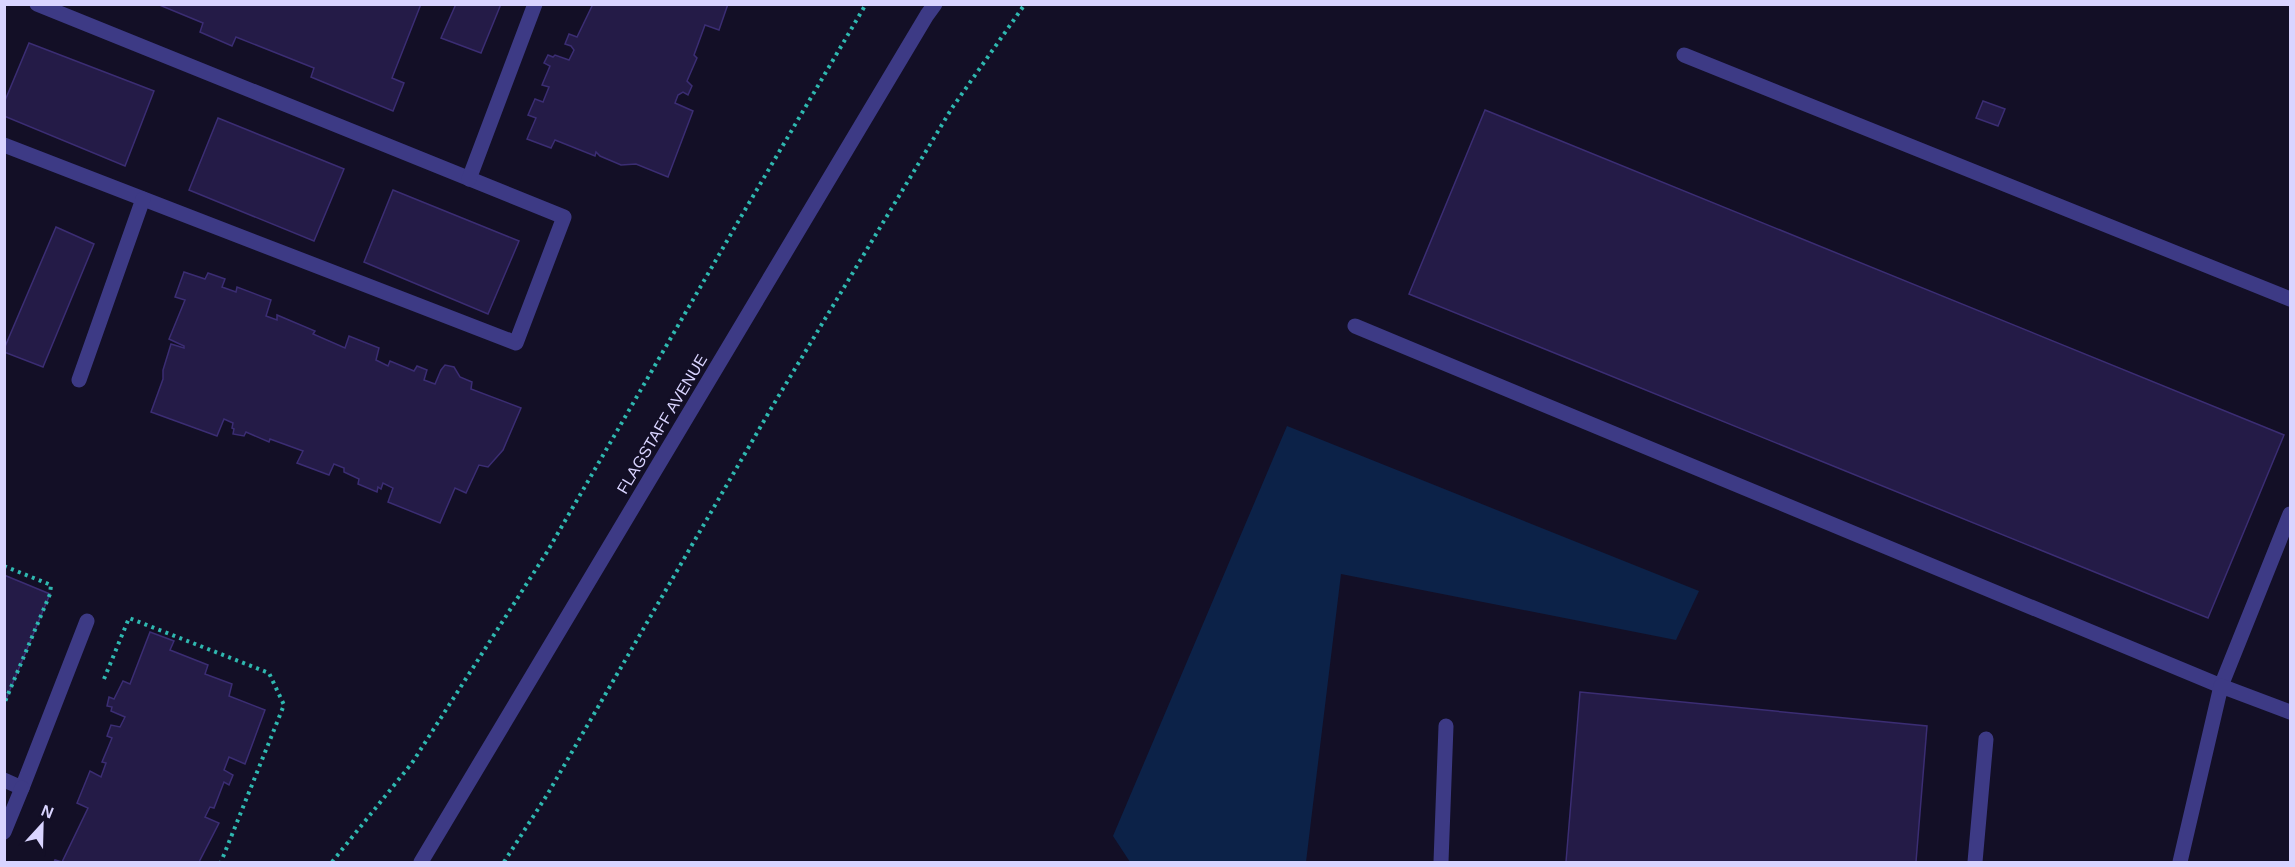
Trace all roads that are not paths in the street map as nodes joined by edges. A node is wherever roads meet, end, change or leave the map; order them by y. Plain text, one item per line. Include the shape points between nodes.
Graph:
1 (37, 4) edge
2 (536, 4) edge
3 (935, 4) edge
4 (1684, 55) dead end
5 (4, 145) edge
6 (469, 179) junction
7 (143, 199) junction
8 (2290, 299) edge
9 (1355, 326) dead end
10 (79, 380) dead end
11 (2290, 514) edge
12 (87, 621) dead end
13 (2221, 686) junction
14 (2290, 712) edge
15 (1446, 726) dead end
16 (1986, 739) dead end
17 (4, 780) edge
18 (22, 788) junction
19 (4, 832) edge
20 (421, 862) edge
21 (1441, 862) edge
22 (1975, 862) edge
23 (2180, 862) edge

1 - 6 street
2 - 6 street
3 - 20 street, FLAGSTAFF AVENUE
4 - 8 street
5 - 7 street
6 - 7 street via 564,217 516,343
7 - 10 street
9 - 13 street
11 - 13 street
12 - 18 street
13 - 14 street
13 - 23 street
15 - 21 street
16 - 22 street
17 - 18 street
18 - 19 street

